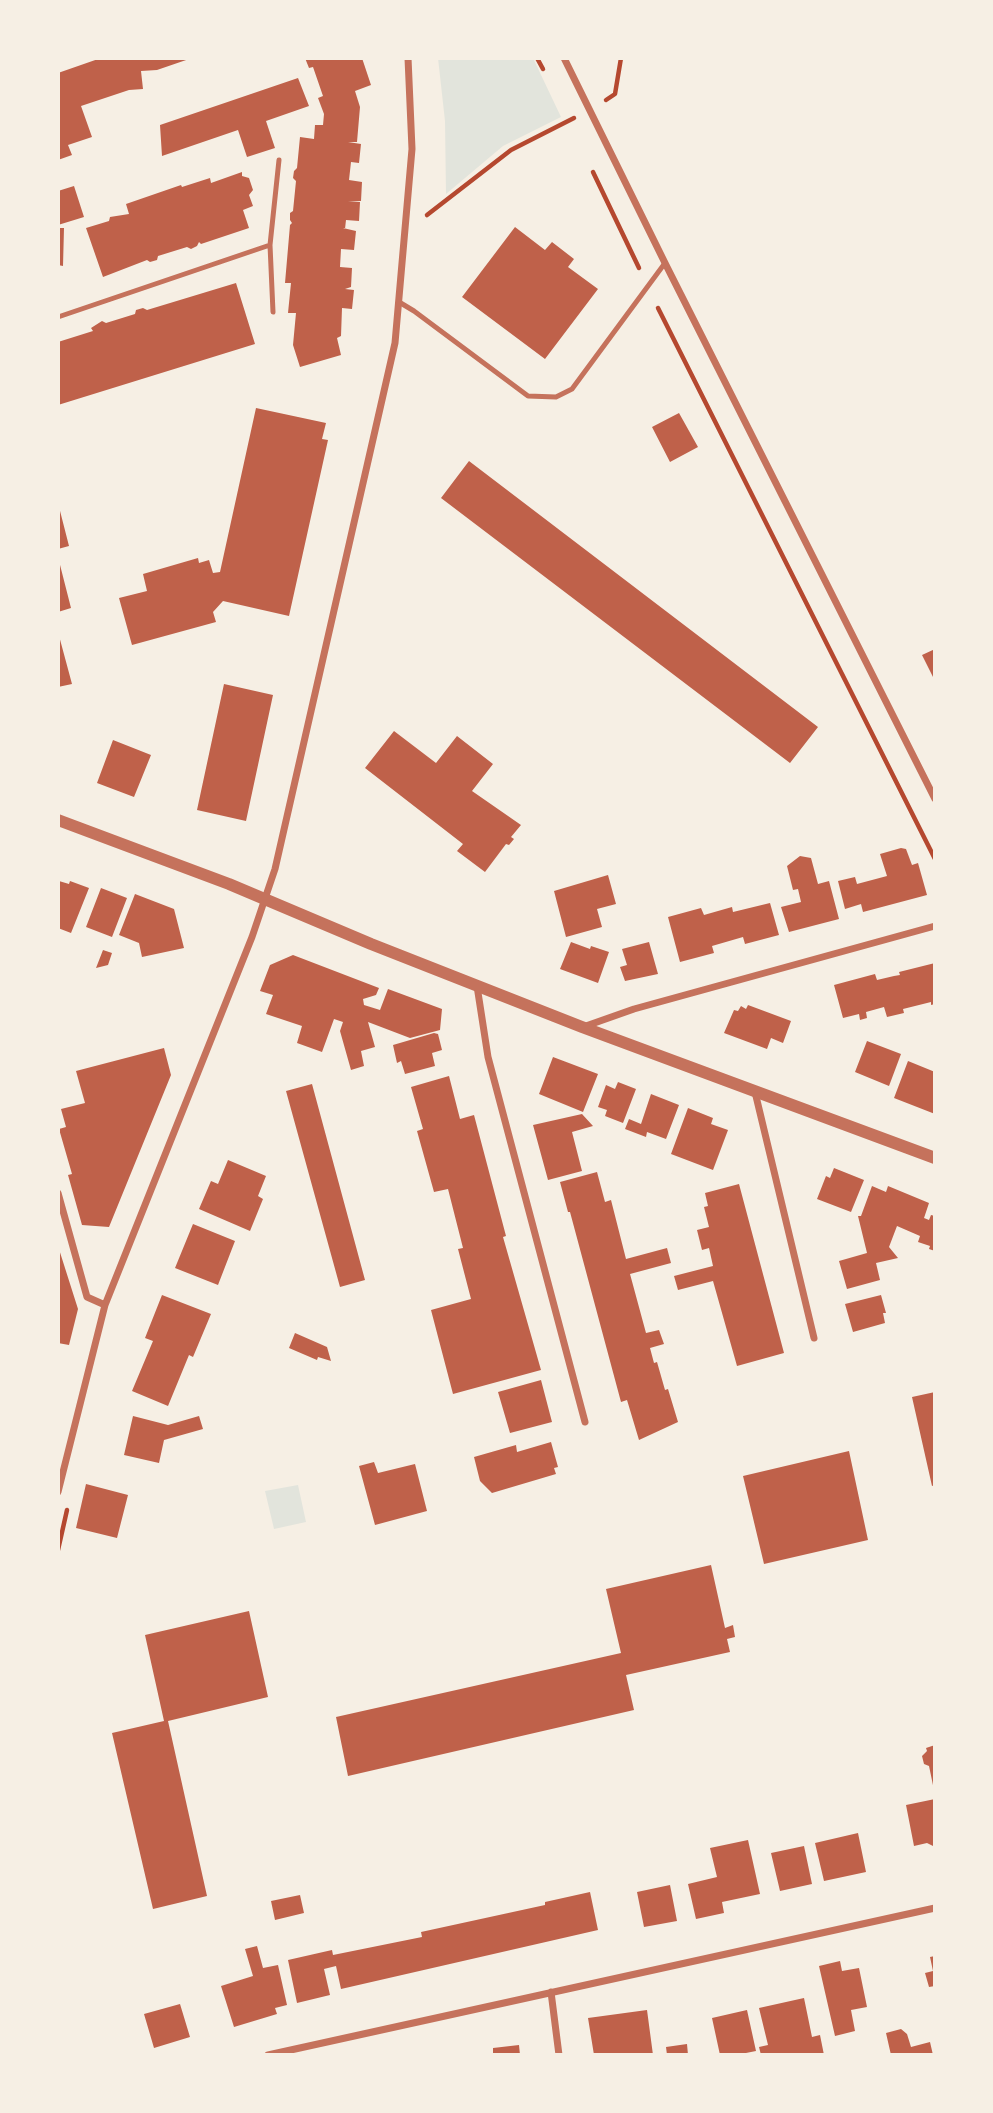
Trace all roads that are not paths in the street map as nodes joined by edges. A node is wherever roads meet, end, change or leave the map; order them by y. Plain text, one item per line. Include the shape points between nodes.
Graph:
1 (408, 58) edge
2 (564, 58) edge
3 (279, 160) dead end
4 (270, 245) junction
5 (665, 263) junction
6 (399, 302) junction
7 (273, 312) dead end
8 (58, 317) edge
9 (935, 799) edge
10 (58, 820) edge
11 (265, 899) junction
12 (935, 926) edge
13 (477, 986) junction
14 (582, 1027) junction
15 (755, 1092) junction
16 (935, 1158) edge
17 (58, 1194) edge
18 (105, 1306) junction
19 (814, 1338) dead end
20 (585, 1422) dead end
21 (58, 1492) edge
22 (935, 1908) edge
23 (551, 1992) junction
24 (287, 2053) edge
25 (268, 2055) edge
26 (559, 2055) edge

1 - 6 street via 412,149
2 - 5 street
3 - 4 lane
4 - 7 lane
4 - 8 lane
5 - 6 lane via 572,389 556,397 528,396
5 - 9 street
6 - 11 street via 395,343
10 - 11 street
11 - 13 street
11 - 18 street
12 - 14 street
13 - 14 street
13 - 20 street via 488,1057
14 - 15 street
15 - 16 street
15 - 19 street
17 - 18 street via 87,1297
18 - 21 street
22 - 23 street
23 - 24 street
23 - 26 street
24 - 25 street

